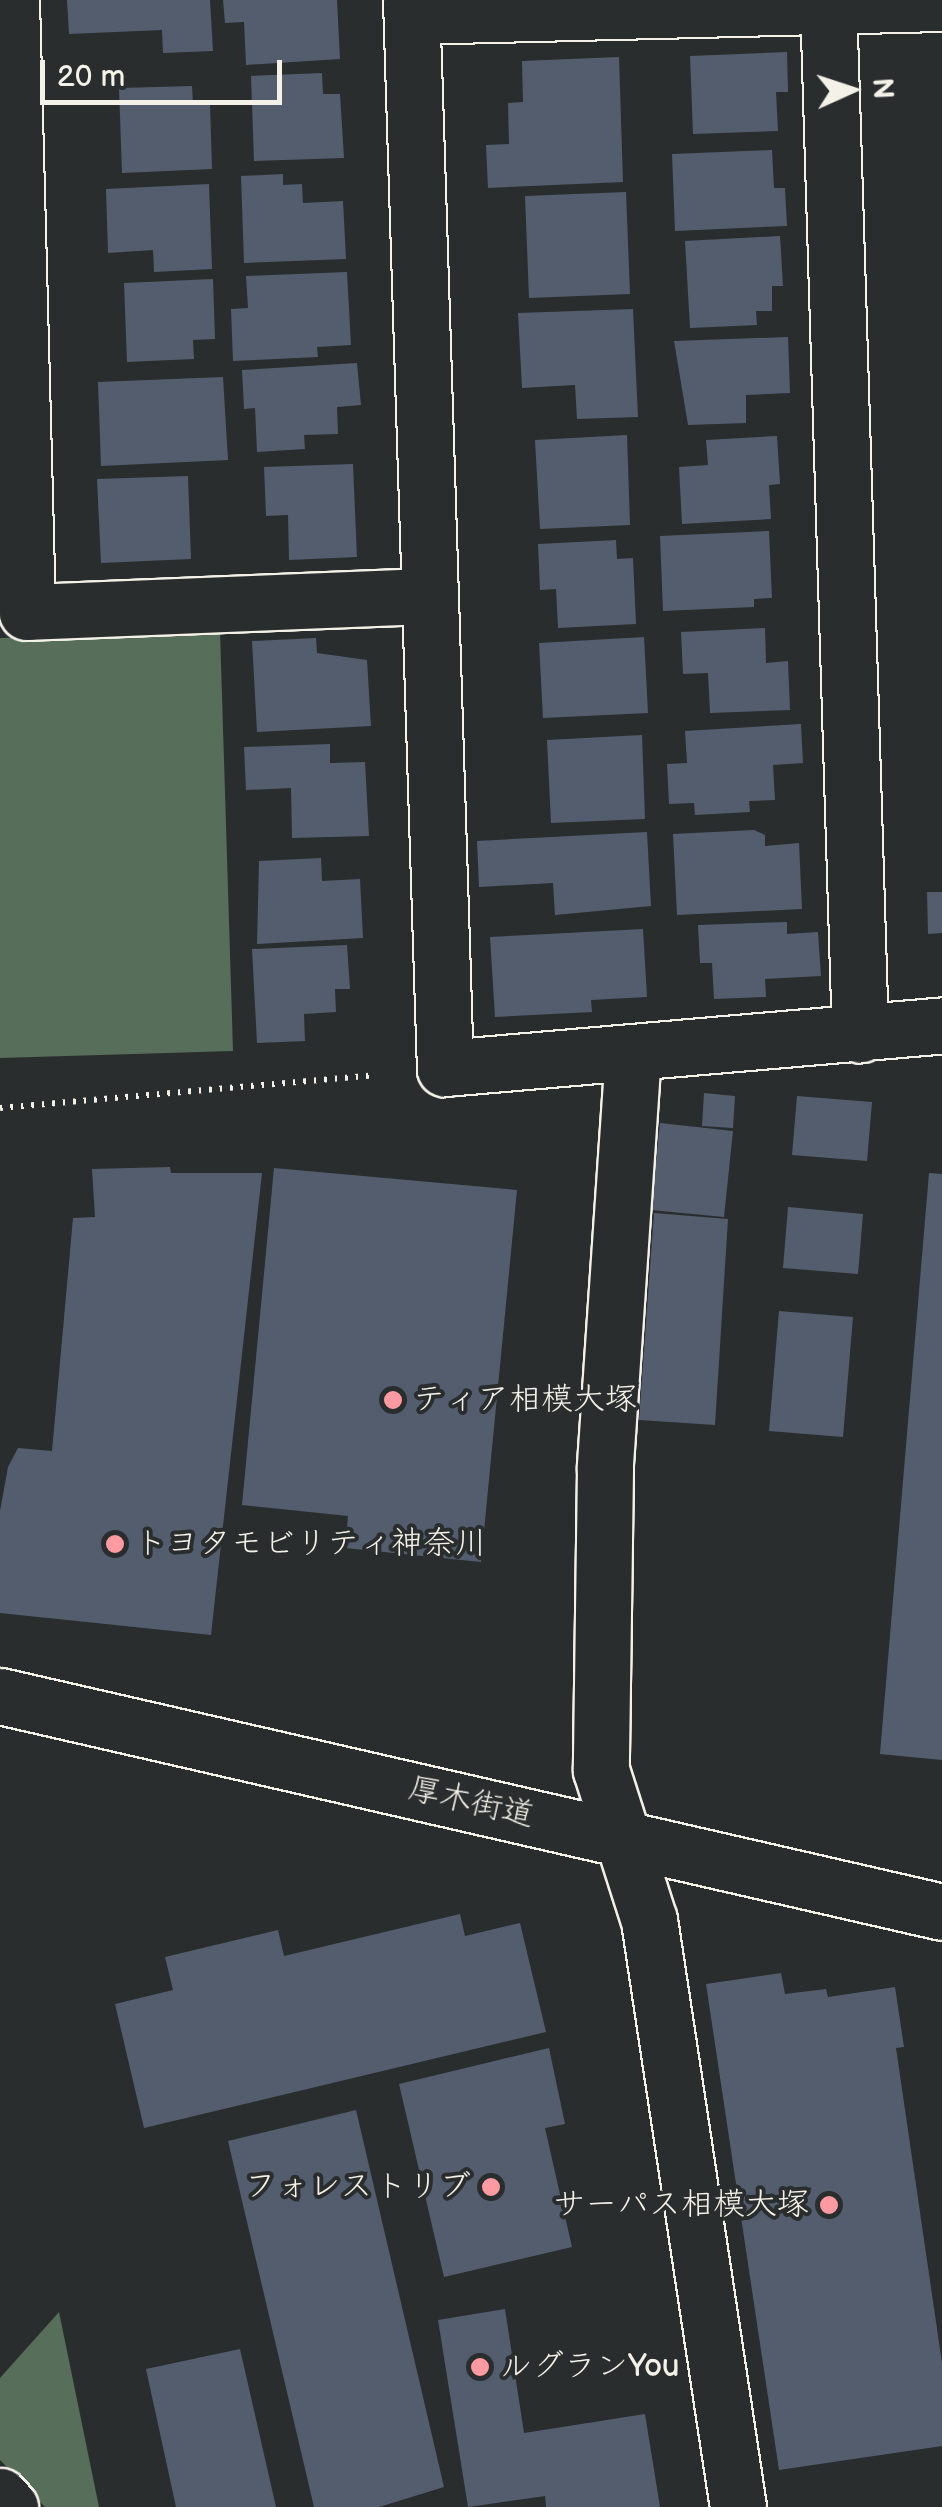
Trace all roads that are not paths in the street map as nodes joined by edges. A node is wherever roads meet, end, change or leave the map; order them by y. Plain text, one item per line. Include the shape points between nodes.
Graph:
1 (11, 0) edge
2 (942, 2) edge
3 (828, 3) edge
4 (412, 8) edge
5 (429, 596) junction
6 (942, 1026) edge
7 (860, 1034) junction
8 (633, 1053) junction
9 (0, 1696) edge
10 (622, 1838) junction
11 (942, 1912) edge
12 (0, 2496) edge
13 (10, 2507) edge
14 (738, 2507) edge

1 - 5 street via 27,612
2 - 3 street
3 - 4 street
3 - 7 street
4 - 5 street
5 - 8 street via 446,1068
6 - 7 street
7 - 8 street
8 - 10 street via 604,1544 601,1770
9 - 10 street, 厚木街道
10 - 11 street, 厚木街道
10 - 14 street via 657,1961
12 - 13 street

